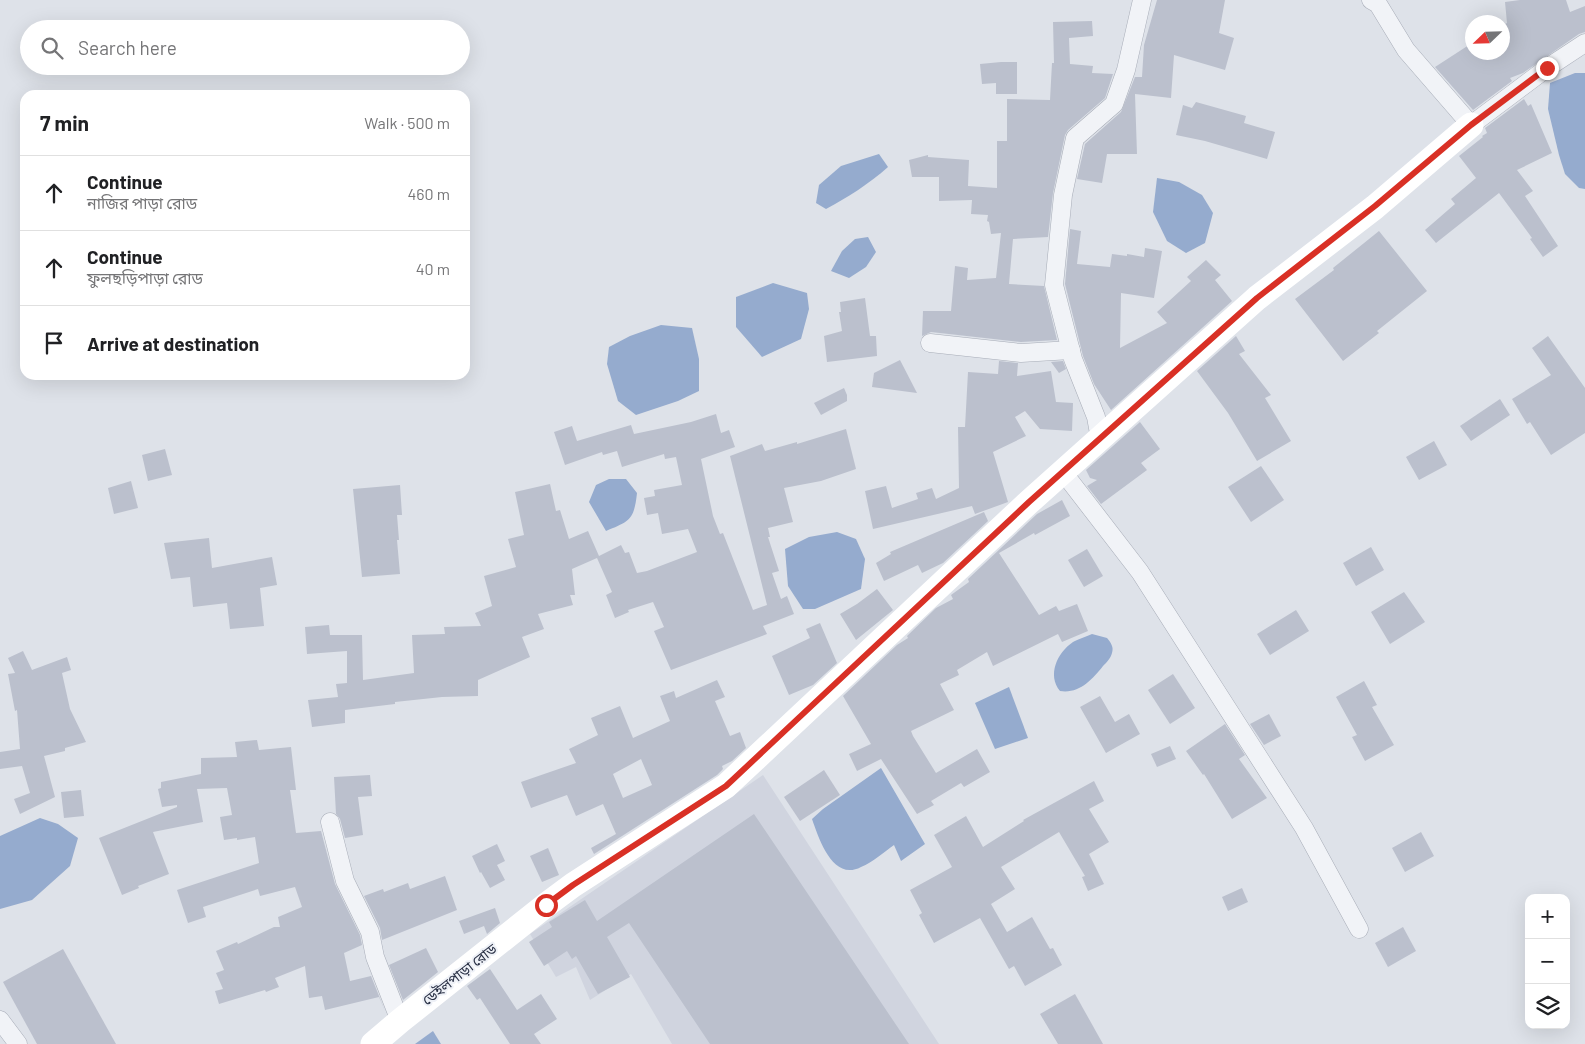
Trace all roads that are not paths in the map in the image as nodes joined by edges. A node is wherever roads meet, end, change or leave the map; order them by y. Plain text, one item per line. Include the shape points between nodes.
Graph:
1 (1142, 0) edge
2 (1371, 0) edge
3 (1585, 43) edge
4 (1471, 125) junction
5 (930, 343) dead end
6 (1071, 350) junction
7 (1100, 439) junction
8 (1063, 472) junction
9 (330, 822) dead end
10 (1359, 929) dead end
11 (0, 1020) edge
12 (400, 1020) junction
13 (18, 1044) edge
14 (373, 1044) edge

1 - 6 street via 1126,70 1114,104 1075,138 1065,186 1054,284
2 - 4 street via 1378,4 1406,50
3 - 4 street
4 - 7 main road, ডেইলপাড়া রোড via 1375,206 1257,298
5 - 6 street via 1021,353
6 - 7 street via 1096,417
7 - 8 main road, ডেইলপাড়া রোড
8 - 10 street via 1140,572 1304,828
8 - 12 main road, ডেইলপাড়া রোড via 726,786 573,885
9 - 12 street via 345,881 370,932 375,957
11 - 13 street
12 - 14 main road, ডেইলপাড়া রোড

